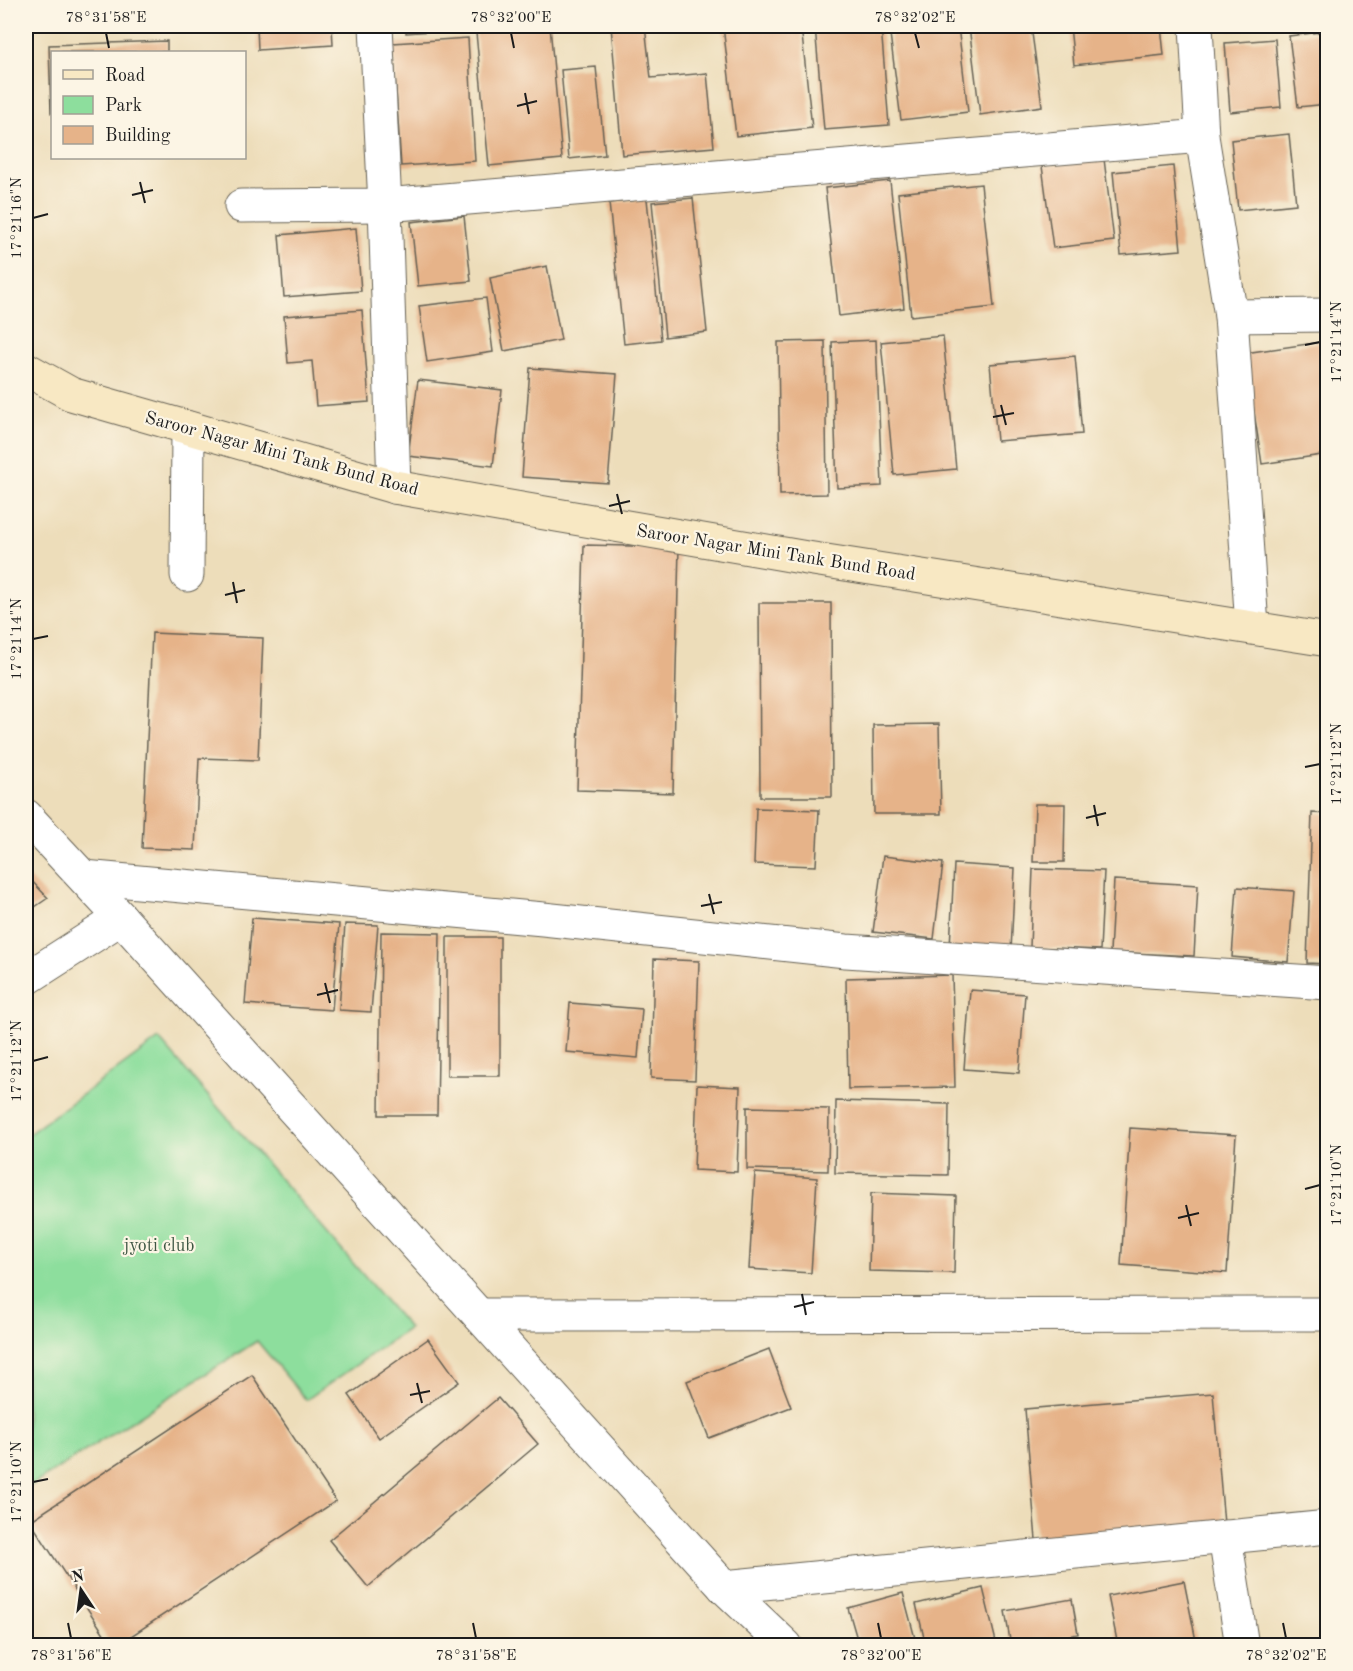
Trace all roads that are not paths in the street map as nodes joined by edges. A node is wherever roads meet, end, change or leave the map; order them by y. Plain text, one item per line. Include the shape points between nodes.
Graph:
1 (376, 26) edge
2 (1196, 26) edge
3 (1202, 136) junction
4 (385, 205) junction
5 (241, 206) dead end
6 (1328, 315) edge
7 (1231, 316) junction
8 (26, 369) edge
9 (188, 428) junction
10 (394, 487) junction
11 (187, 575) dead end
12 (1252, 627) junction
13 (1328, 640) edge
14 (26, 816) edge
15 (84, 877) junction
16 (121, 918) junction
17 (26, 979) edge
18 (1328, 983) edge
19 (1328, 1314) edge
20 (479, 1315) junction
21 (1328, 1527) edge
22 (1225, 1537) junction
23 (724, 1587) junction
24 (786, 1646) edge
25 (1242, 1646) edge

1 - 4 street
2 - 3 street
3 - 4 street
3 - 7 street
4 - 5 street
4 - 10 street
6 - 7 street
7 - 12 street
8 - 9 main road, Saroor Nagar Mini Tank Bund Road via 71,394
9 - 10 main road, Saroor Nagar Mini Tank Bund Road
9 - 11 street
10 - 12 main road, Saroor Nagar Mini Tank Bund Road via 807,558
12 - 13 main road, Saroor Nagar Mini Tank Bund Road
14 - 15 street
15 - 16 street
15 - 18 street via 846,951
16 - 17 street
16 - 20 street
19 - 20 street
20 - 23 street
21 - 22 street
22 - 23 street
22 - 25 street
23 - 24 street

